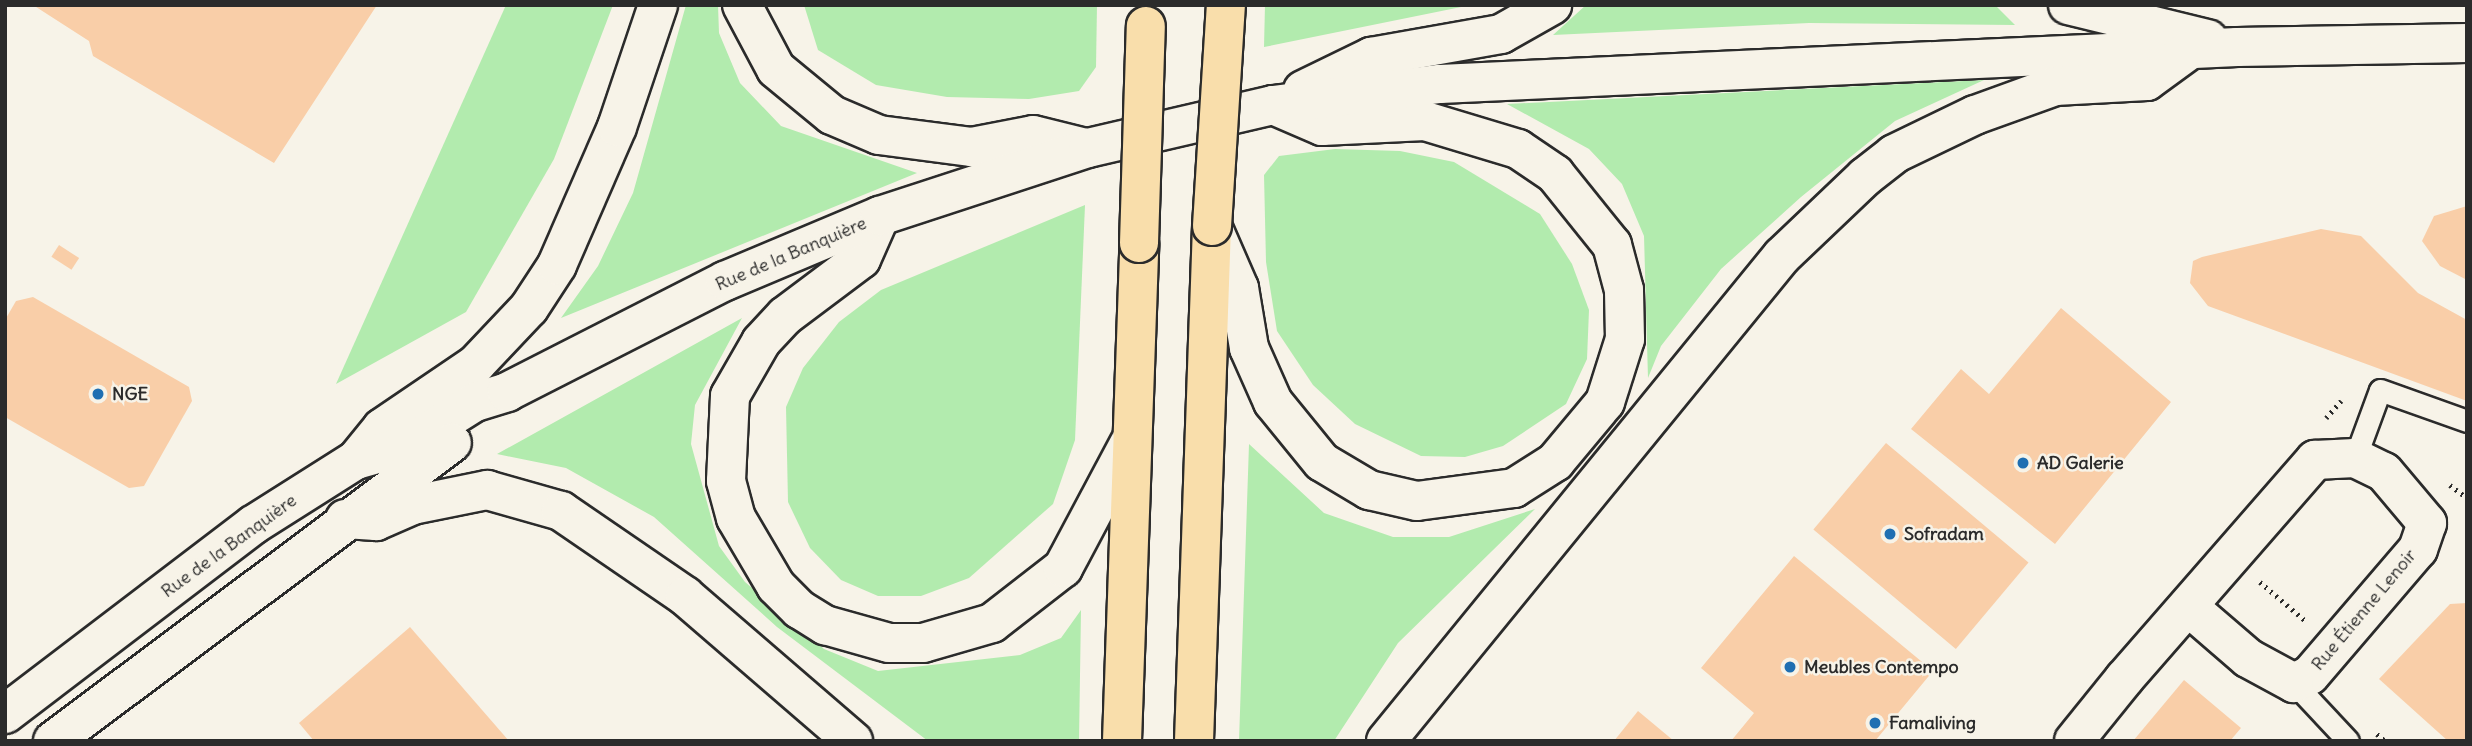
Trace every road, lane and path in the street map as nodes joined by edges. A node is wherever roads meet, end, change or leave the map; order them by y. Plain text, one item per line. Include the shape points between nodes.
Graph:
1 (658, 5) edge
2 (742, 5) edge
3 (1226, 5) edge
4 (1552, 5) edge
5 (2068, 5) edge
6 (1141, 12) edge
7 (2467, 43) edge
8 (2237, 47) junction
9 (2188, 51) junction
10 (1273, 105) junction
11 (1088, 148) junction
12 (880, 216) junction
13 (1212, 226) junction
14 (507, 392) junction
15 (2467, 421) edge
16 (1129, 444) junction
17 (2356, 458) junction
18 (356, 460) junction
19 (345, 519) junction
20 (2254, 576) dead end
21 (2189, 607) junction
22 (2311, 626) dead end
23 (2294, 682) junction
24 (5, 714) edge
25 (53, 741) edge
26 (853, 741) edge
27 (1122, 741) edge
28 (1194, 741) edge
29 (1386, 741) edge
30 (2074, 741) edge
31 (2348, 741) edge

1 - 18 main road via 617,127 543,286 476,364 382,428
2 - 11 main road via 776,69 832,115 879,135 971,147 1033,135
3 - 13 highway, bridge
4 - 10 main road via 1501,34 1371,57
5 - 8 main road
6 - 16 highway, bridge via 1139,243
7 - 8 main road
8 - 9 main road
9 - 10 main road via 1454,83
9 - 29 main road via 2147,80 2055,86 1975,115 1894,154 1865,177 1782,256
10 - 11 main road, Rue de la Banquière
10 - 13 main road via 1322,126 1425,121 1518,149 1555,174 1612,245 1624,290 1625,339 1605,402 1555,462 1514,488 1417,501 1369,490 1322,462 1273,402 1250,348 1239,288
11 - 12 main road, Rue de la Banquière
12 - 14 main road, Rue de la Banquière via 725,281
12 - 16 main road via 861,259 785,316 761,342 730,396 726,481 736,518 776,586 799,608 825,625 888,643 923,643 992,622 1063,568
13 - 28 highway
14 - 18 main road, Rue de la Banquière via 475,402 405,446
14 - 19 main road, Rue de la Banquière via 489,417
15 - 17 lane via 2380,390
16 - 27 highway
17 - 21 main road via 2315,460
17 - 23 main road, Rue Étienne Lenoir via 2384,472 2427,523 2418,549 2310,675
18 - 24 main road, Rue de la Banquière via 253,525
19 - 25 main road, Rue de la Banquière
19 - 26 main road via 376,521 413,505 487,490 561,511 685,596
20 - 22 path
21 - 23 main road, Rue Étienne Lenoir via 2248,658
21 - 30 main road
23 - 31 lane

